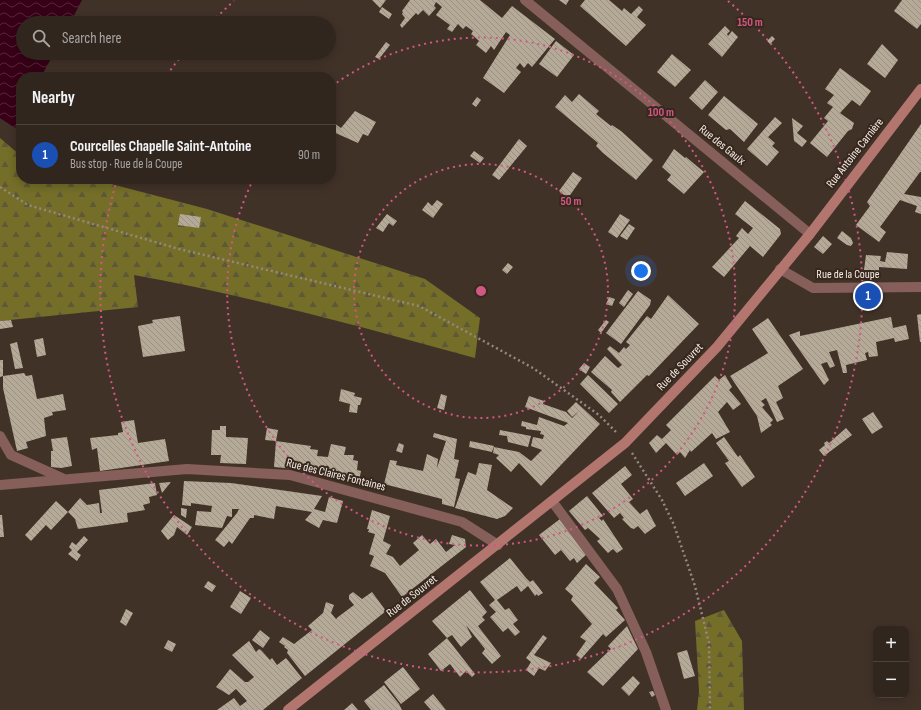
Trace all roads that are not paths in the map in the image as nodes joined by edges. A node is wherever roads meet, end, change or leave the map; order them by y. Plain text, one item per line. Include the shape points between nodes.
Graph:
1 (525, 0) edge
2 (921, 89) edge
3 (810, 234) junction
4 (780, 269) junction
5 (921, 287) edge
6 (0, 436) edge
7 (64, 479) junction
8 (0, 485) edge
9 (552, 501) junction
10 (498, 545) junction
11 (288, 710) edge
12 (666, 710) edge

1 - 3 street, Rue des Gaulx
2 - 3 main road, Rue Antoine Carnière
3 - 4 main road, Rue de Souvret
4 - 5 street, Rue de la Coupe via 813,288
4 - 9 main road, Rue de Souvret via 717,347 625,443
6 - 7 street, Rue des Claires Fontaines via 11,455
7 - 8 street, Rue des Claires Fontaines
7 - 10 street, Rue des Claires Fontaines via 187,469 290,475 462,522
9 - 10 main road, Rue de Souvret
9 - 12 street via 617,589 646,652
10 - 11 main road, Rue de Souvret

